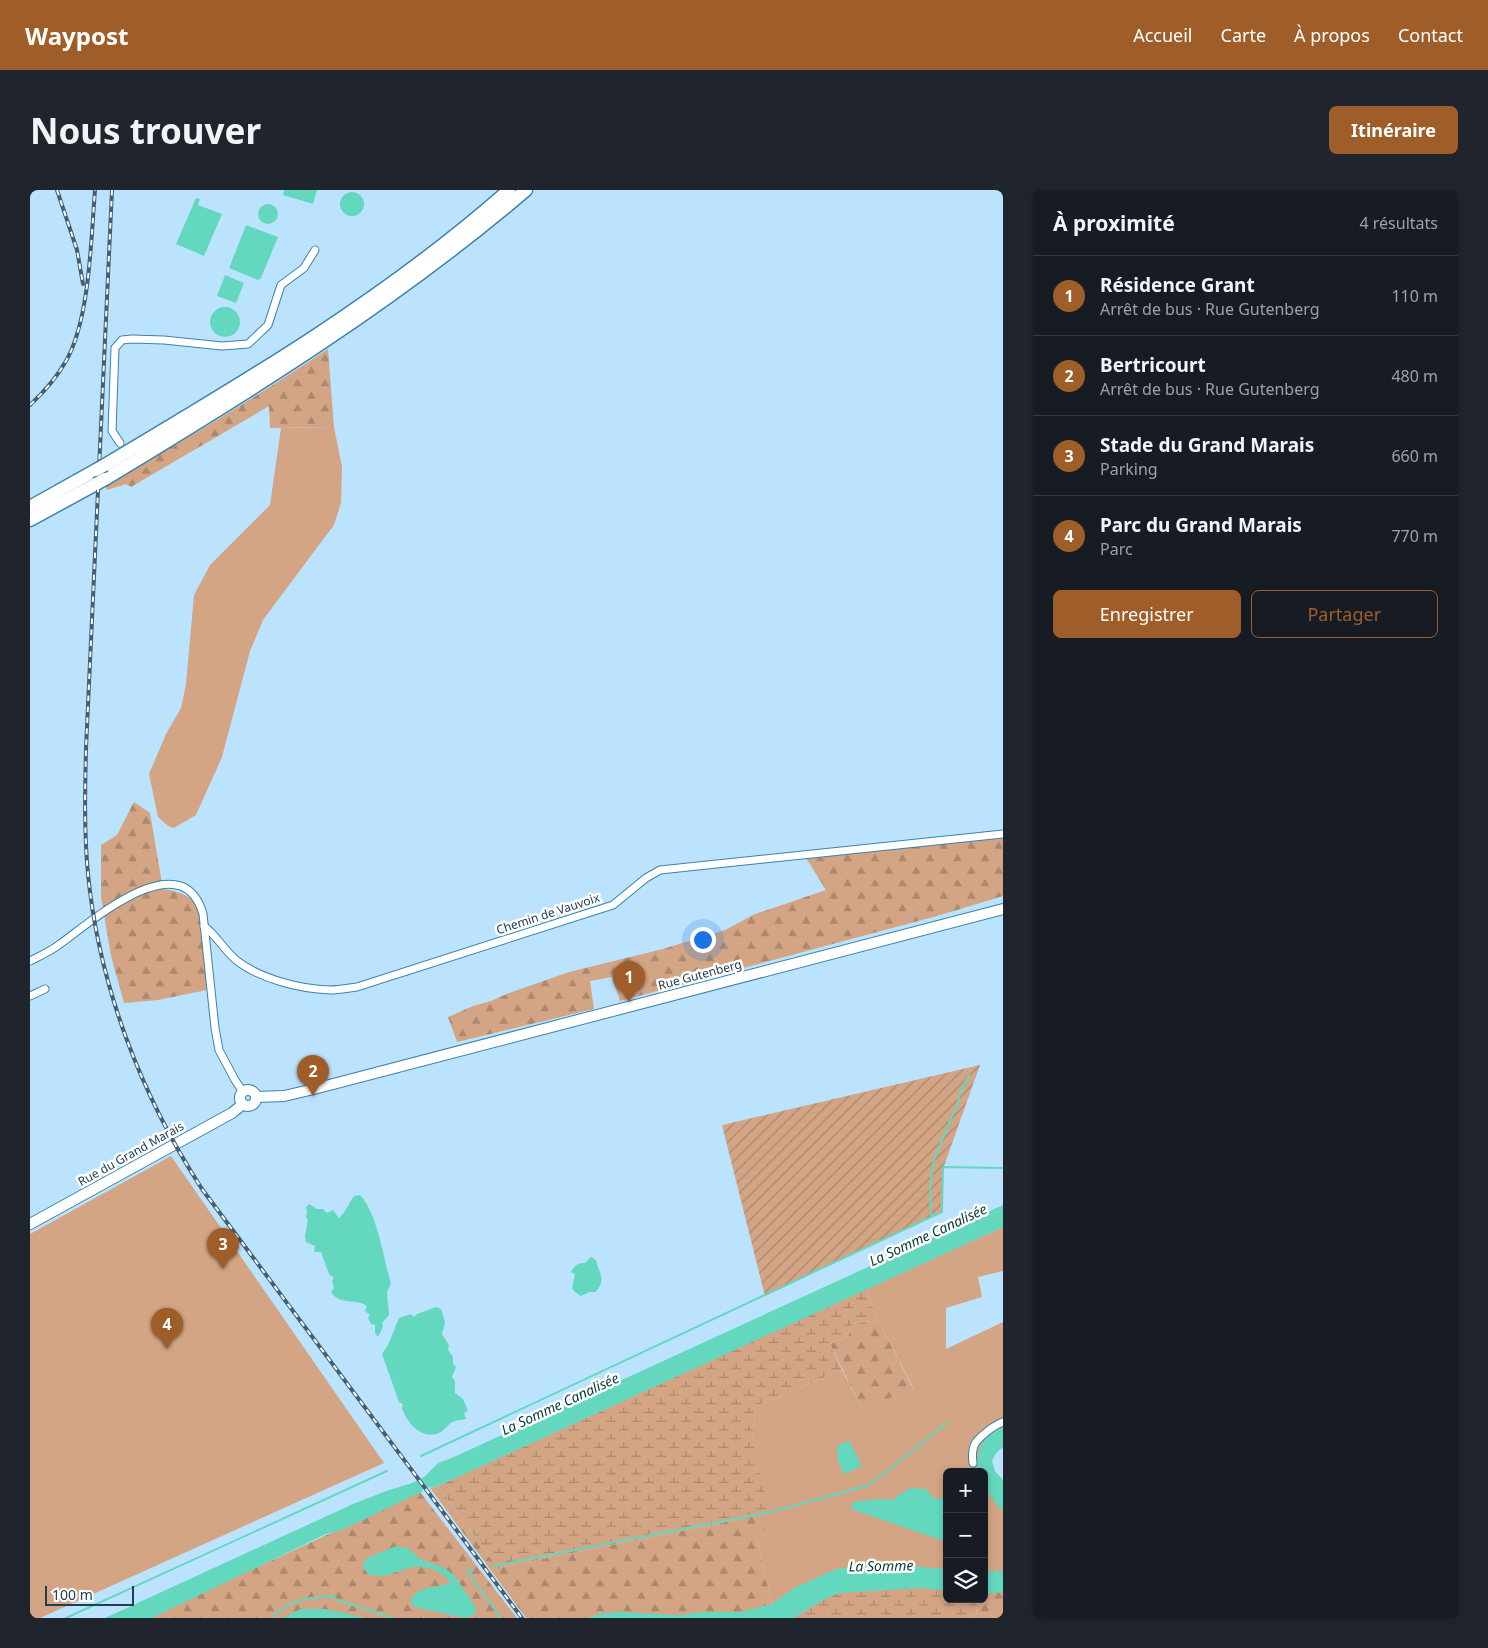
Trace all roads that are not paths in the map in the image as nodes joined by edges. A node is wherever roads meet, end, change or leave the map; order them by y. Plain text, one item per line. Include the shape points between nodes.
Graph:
1 (509, 190) edge
2 (526, 190) edge
3 (315, 250) dead end
4 (120, 444) dead end
5 (101, 475) junction
6 (30, 507) edge
7 (30, 520) edge
8 (1003, 834) edge
9 (1003, 909) edge
10 (204, 926) junction
11 (30, 961) edge
12 (45, 989) dead end
13 (30, 996) edge
14 (244, 1092) junction
15 (256, 1097) junction
16 (243, 1104) junction
17 (30, 1224) edge
18 (1003, 1422) edge
19 (973, 1463) dead end

1 - 5 highway via 417,265 330,326
2 - 5 highway via 454,250 344,329 220,410
3 - 4 street via 304,268 281,285 268,325 248,344 222,346 132,338 122,340 115,348 112,431
5 - 6 highway
5 - 7 highway
8 - 10 street, Chemin de Vauvoix via 660,870 614,905 357,987 332,990 268,978 238,961
9 - 15 street, Rue Gutenberg via 314,1089 284,1096
10 - 11 street via 201,906 193,895 181,887 165,884 128,896
10 - 14 street via 220,1050 234,1080
12 - 13 street
14 - 15 street via 252,1091
14 - 16 street via 240,1098
15 - 16 street via 253,1105
16 - 17 street, Rue du Grand Marais
18 - 19 street via 975,1443

